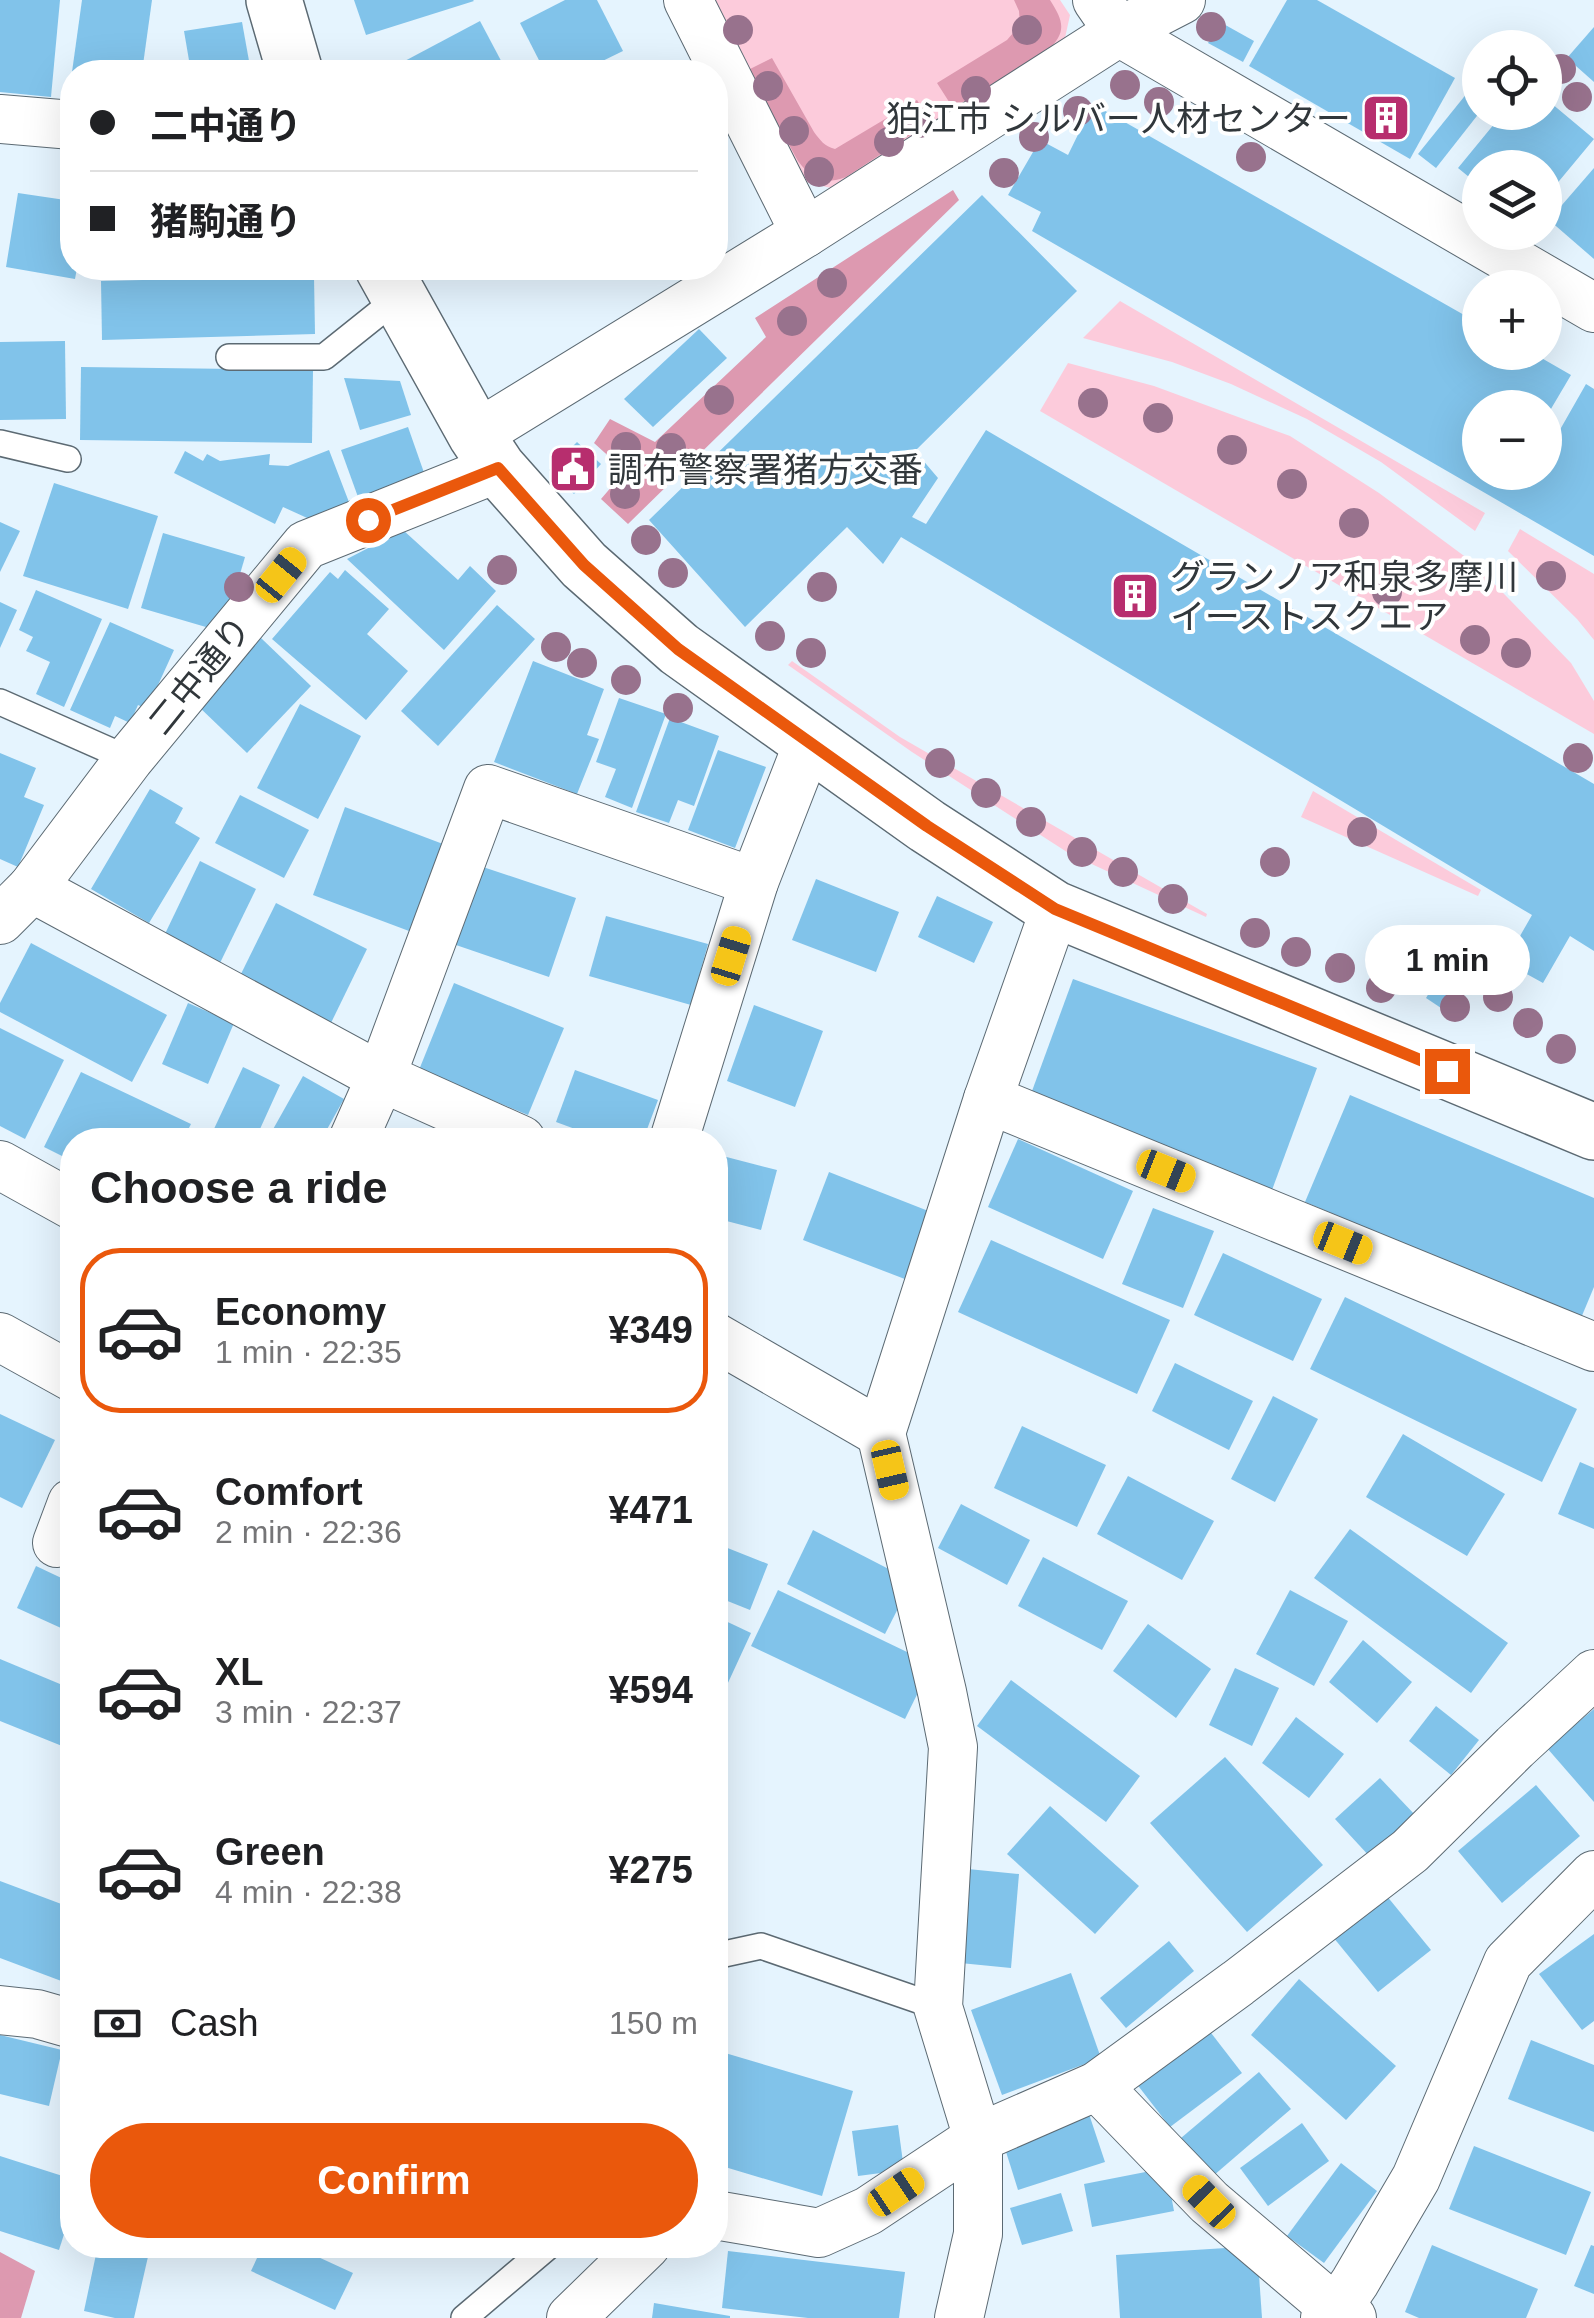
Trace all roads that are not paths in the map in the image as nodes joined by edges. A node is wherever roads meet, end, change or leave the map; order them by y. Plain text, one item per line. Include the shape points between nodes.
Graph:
1 (274, 0) edge
2 (688, 0) edge
3 (1181, 0) edge
4 (1108, 16) edge
5 (292, 60) edge
6 (718, 60) edge
7 (728, 80) edge
8 (0, 119) edge
9 (60, 123) edge
10 (804, 233) junction
11 (391, 282) edge
12 (1594, 308) edge
13 (229, 357) dead end
14 (0, 443) edge
15 (487, 452) junction
16 (68, 458) dead end
17 (0, 702) edge
18 (809, 741) junction
19 (130, 759) junction
20 (754, 882) junction
21 (16, 904) edge
22 (1055, 909) junction
23 (381, 1077) junction
24 (988, 1100) junction
25 (1590, 1124) edge
26 (358, 1128) edge
27 (494, 1128) edge
28 (678, 1128) edge
29 (0, 1165) edge
30 (60, 1198) edge
31 (0, 1337) edge
32 (728, 1345) edge
33 (1594, 1346) edge
34 (60, 1370) edge
35 (881, 1433) junction
36 (1594, 1674) edge
37 (1594, 1875) edge
38 (728, 1953) edge
39 (938, 2006) junction
40 (0, 2010) edge
41 (60, 2021) edge
42 (1098, 2086) junction
43 (978, 2138) junction
44 (728, 2217) edge
45 (535, 2258) edge
46 (632, 2258) edge
47 (1338, 2315) edge
48 (464, 2318) edge
49 (570, 2318) edge
50 (959, 2318) edge

1 - 5 street
2 - 6 street
3 - 4 street, 二中通り
4 - 10 street, 二中通り
4 - 12 street
7 - 10 street
8 - 9 street
10 - 15 street, 二中通り
11 - 13 lane via 324,357
11 - 15 street
14 - 16 lane
15 - 18 street via 584,565 678,649
15 - 19 street, 二中通り via 306,544
17 - 19 lane
18 - 20 street
18 - 22 street
19 - 21 street, 二中通り
20 - 23 street via 488,789
20 - 28 street
21 - 23 street
22 - 24 street
22 - 25 street
23 - 26 street
23 - 27 street
24 - 33 street
24 - 35 street
29 - 30 street
31 - 34 street
32 - 35 street
35 - 39 street via 953,1747
36 - 42 street via 1410,1851
37 - 47 street via 1508,1962 1416,2178
38 - 39 lane via 761,1946
39 - 43 street
40 - 41 street
42 - 43 street
42 - 47 street via 1209,2202
43 - 44 street via 868,2211 819,2233
43 - 50 street via 978,2234
45 - 48 lane
46 - 49 street

